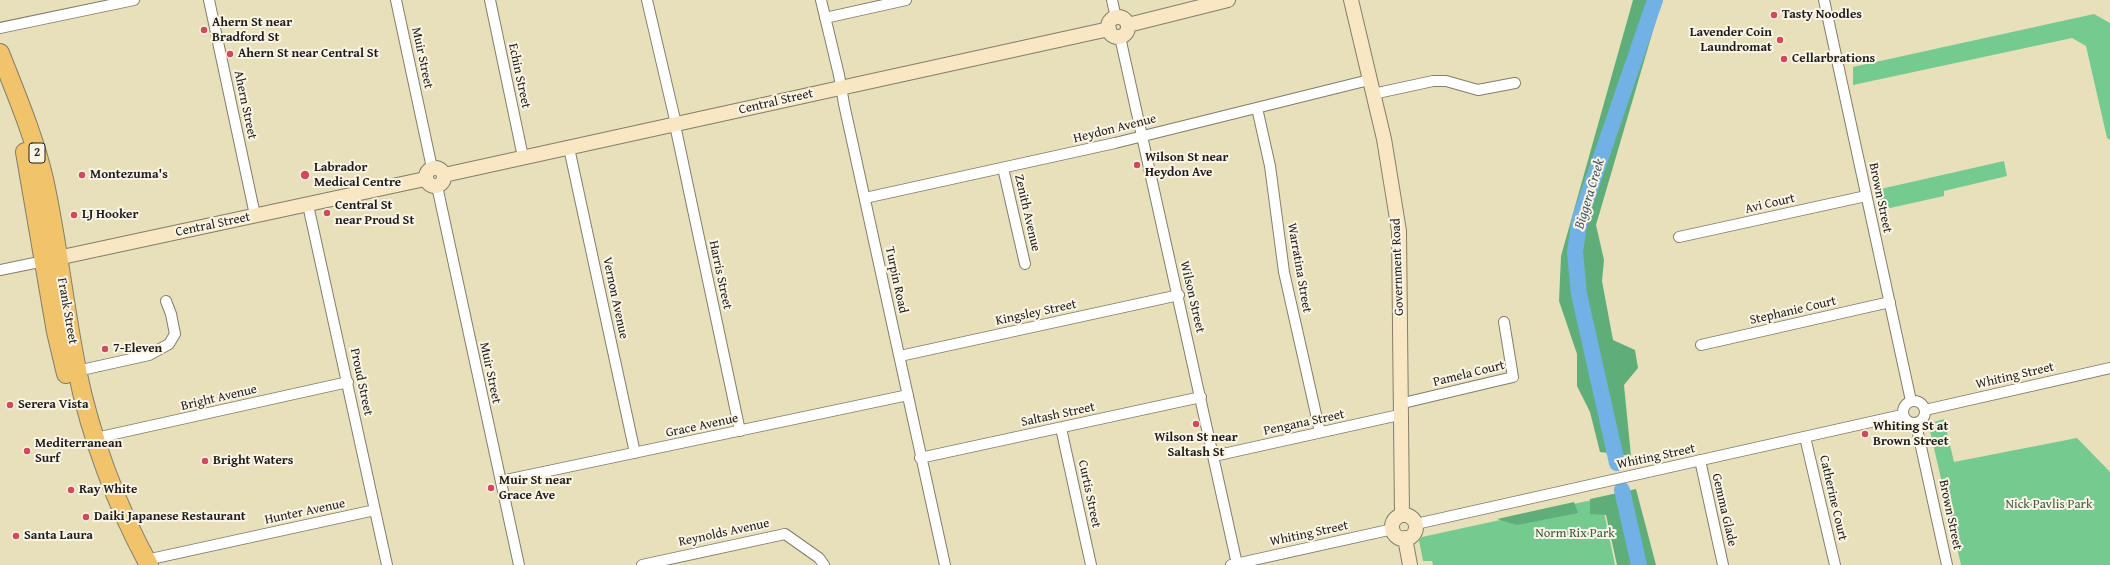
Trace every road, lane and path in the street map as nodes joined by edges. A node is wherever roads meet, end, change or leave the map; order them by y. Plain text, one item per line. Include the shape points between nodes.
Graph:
1 (134, 0) edge
2 (209, 0) edge
3 (396, 0) edge
4 (490, 0) edge
5 (647, 0) edge
6 (821, 0) edge
7 (906, 0) edge
8 (1112, 0) edge
9 (1226, 0) edge
10 (1351, 0) edge
11 (1824, 0) edge
12 (825, 18) junction
13 (1118, 27) junction
14 (0, 28) edge
15 (0, 53) edge
16 (1369, 80) junction
17 (0, 81) edge
18 (1515, 83) dead end
19 (842, 88) junction
20 (1373, 94) junction
21 (1257, 108) junction
22 (675, 125) junction
23 (1142, 136) junction
24 (570, 148) junction
25 (523, 157) junction
26 (1003, 168) junction
27 (435, 177) junction
28 (1866, 196) junction
29 (865, 198) junction
30 (308, 205) junction
31 (255, 215) junction
32 (1679, 238) dead end
33 (51, 260) junction
34 (1025, 264) dead end
35 (0, 270) edge
36 (1179, 295) junction
37 (166, 301) dead end
38 (1890, 302) junction
39 (1504, 322) dead end
40 (1702, 345) dead end
41 (900, 356) junction
42 (2110, 368) edge
43 (77, 371) junction
44 (348, 382) junction
45 (908, 395) junction
46 (1201, 397) junction
47 (1911, 401) junction
48 (1399, 410) junction
49 (1925, 410) junction
50 (1902, 415) junction
51 (1916, 424) junction
52 (1061, 428) junction
53 (740, 431) junction
54 (1320, 432) junction
55 (1805, 437) junction
56 (96, 438) junction
57 (635, 453) junction
58 (1214, 456) junction
59 (920, 458) junction
60 (1700, 460) junction
61 (501, 481) junction
62 (375, 510) junction
63 (1402, 515) junction
64 (1416, 524) junction
65 (1393, 529) junction
66 (1405, 538) junction
67 (144, 563) edge
68 (1234, 564) edge
69 (387, 565) edge
70 (519, 565) edge
71 (642, 565) edge
72 (824, 565) edge
73 (945, 565) edge
74 (1091, 565) edge
75 (1410, 565) edge
76 (1723, 565) edge
77 (1835, 565) edge
78 (1947, 565) edge

1 - 14 street
2 - 31 street, Ahern Street
3 - 27 street, Muir Street
4 - 25 street, Echin Street
5 - 22 street, Harris Street
6 - 12 street, Turpin Road
7 - 12 street
8 - 13 street, Wilson Street
9 - 13 main road, Central Street
10 - 16 main road, Government Road
11 - 28 street, Brown Street
12 - 19 street, Turpin Road
13 - 19 main road, Central Street
13 - 23 street, Wilson Street
15 - 33 highway, Frank Street / 2 via 40,163
16 - 20 main road, Government Road
16 - 21 street, Heydon Avenue
17 - 33 highway, Frank Street / 2 via 25,151
18 - 20 street via 1478,90 1446,81 1433,81
19 - 22 main road, Central Street
19 - 29 street, Turpin Road
20 - 48 main road, Government Road via 1384,139 1399,231
21 - 23 street, Heydon Avenue
21 - 54 street, Warratina Street via 1270,166 1284,272
22 - 24 main road, Central Street
22 - 53 street, Harris Street
23 - 26 street, Heydon Avenue
23 - 36 street, Wilson Street
24 - 25 main road, Central Street
24 - 57 street, Vernon Avenue
25 - 27 main road, Central Street
26 - 29 street, Heydon Avenue
26 - 34 street, Zenith Avenue
27 - 30 main road, Central Street
27 - 61 street, Muir Street
28 - 32 street, Avi Court
28 - 38 street, Brown Street
29 - 41 street, Turpin Road
30 - 31 main road, Central Street
30 - 44 street, Proud Street
31 - 33 main road, Central Street
33 - 35 street, Central Street
33 - 43 highway, Frank Street / 2
33 - 67 highway, Frank Street / 2 via 56,332 66,375 110,505
36 - 41 street, Kingsley Street
36 - 46 street, Wilson Street
37 - 43 street via 175,334 169,344 149,355
38 - 40 street, Stephanie Court
38 - 47 street, Brown Street
39 - 48 street, Pamela Court via 1513,377
41 - 45 street, Turpin Road
42 - 49 street, Whiting Street
43 - 56 highway, Frank Street / 2
44 - 56 street, Bright Avenue
44 - 62 street, Proud Street
45 - 53 street, Grace Avenue
45 - 59 street, Turpin Road
46 - 52 street, Saltash Street
46 - 58 street, Wilson Street
47 - 49 street via 1920,403
47 - 50 street via 1903,408
48 - 54 street, Pengana Street
48 - 63 main road, Government Road
49 - 51 street via 1922,420
50 - 51 street via 1908,422
50 - 55 street, Whiting Street
51 - 78 street, Brown Street
52 - 59 street, Saltash Street
52 - 74 street, Curtis Street
53 - 57 street, Grace Avenue
54 - 58 street, Pengana Street
55 - 60 street, Whiting Street
55 - 77 street, Catherine Court
56 - 67 highway, Frank Street / 2
57 - 61 street, Grace Avenue
58 - 68 street, Wilson Street
59 - 73 street, Turpin Road
60 - 64 street, Whiting Street
60 - 76 street, Gemma Glade
61 - 70 street, Muir Street
62 - 67 street, Hunter Avenue
62 - 69 street, Proud Street
63 - 64 main road via 1409,516
63 - 65 main road via 1394,520
64 - 66 main road via 1412,535
65 - 66 main road via 1397,536
65 - 68 street, Whiting Street
66 - 75 main road
71 - 72 street, Reynolds Avenue via 786,534 819,558

